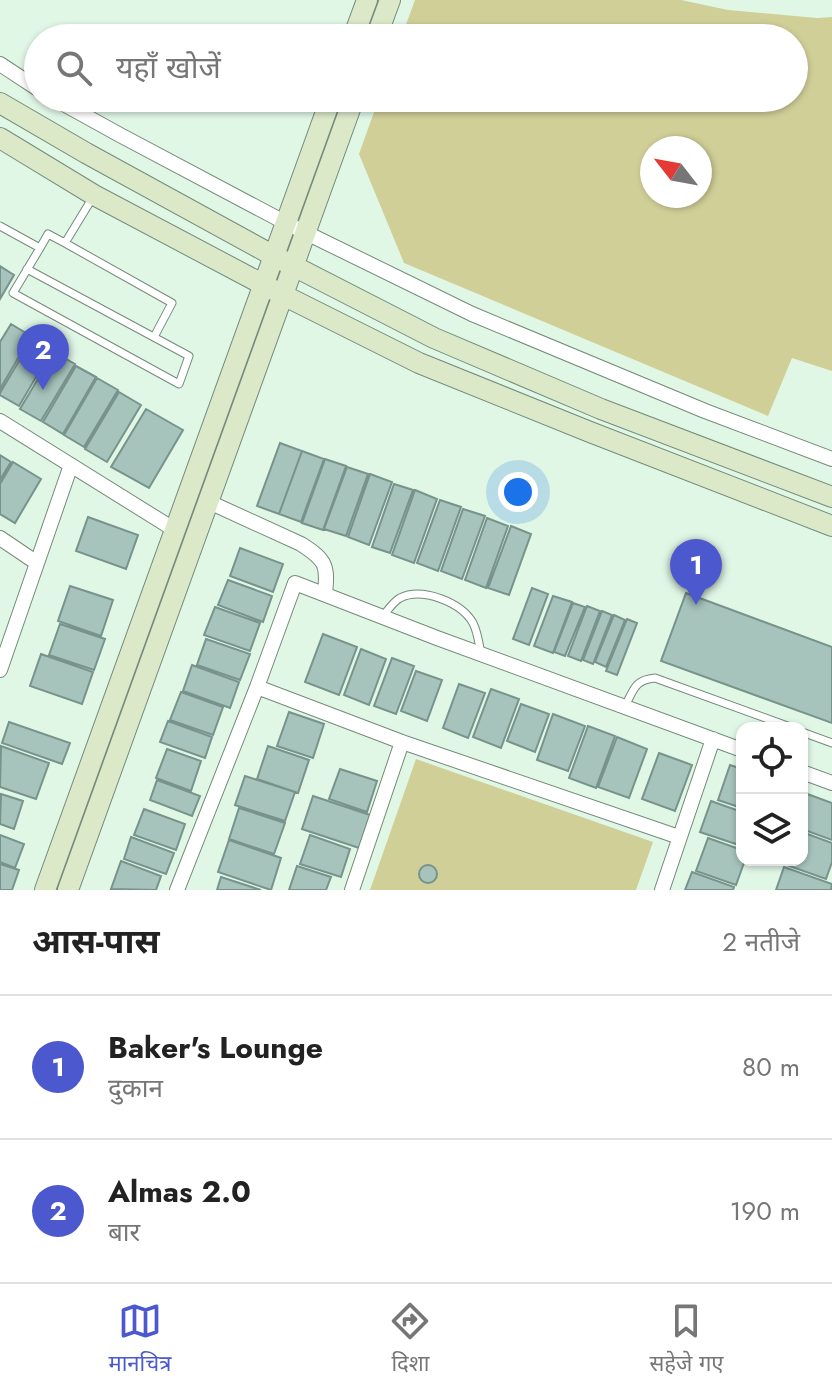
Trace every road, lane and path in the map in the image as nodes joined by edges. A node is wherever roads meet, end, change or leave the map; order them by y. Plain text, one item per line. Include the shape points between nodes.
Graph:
1 (366, 3) edge
2 (387, 7) edge
3 (358, 24) edge
4 (0, 64) edge
5 (24, 80) edge
6 (0, 103) edge
7 (78, 112) edge
8 (326, 112) edge
9 (349, 112) edge
10 (0, 138) edge
11 (94, 195) junction
12 (286, 223) junction
13 (0, 226) edge
14 (306, 232) junction
15 (65, 243) junction
16 (40, 248) junction
17 (274, 256) junction
18 (294, 266) junction
19 (27, 269) junction
20 (264, 285) junction
21 (283, 295) junction
22 (154, 337) junction
23 (0, 421) edge
24 (832, 459) edge
25 (71, 465) junction
26 (832, 497) edge
27 (209, 502) junction
28 (832, 526) edge
29 (175, 530) junction
30 (0, 538) edge
31 (37, 563) junction
32 (325, 594) junction
33 (383, 616) junction
34 (481, 654) junction
35 (0, 670) edge
36 (257, 687) junction
37 (625, 706) junction
38 (776, 722) edge
39 (808, 734) edge
40 (713, 739) junction
41 (402, 742) junction
42 (832, 743) edge
43 (736, 748) edge
44 (808, 774) edge
45 (832, 783) edge
46 (679, 837) junction
47 (45, 890) edge
48 (68, 890) edge
49 (177, 890) edge
50 (352, 890) edge
51 (662, 890) edge

1 - 2 street
1 - 3 street
4 - 5 street
6 - 17 street
7 - 12 street
8 - 12 street
9 - 14 street
10 - 11 street
11 - 15 lane
11 - 20 street
12 - 14 street
12 - 17 street
13 - 16 lane
14 - 18 street
14 - 24 street via 472,314
15 - 16 lane via 48,234
15 - 22 lane via 172,303
16 - 19 lane
17 - 18 street
17 - 20 street
18 - 21 street
18 - 26 street via 434,338
19 - 22 lane
19 - 22 lane via 13,293 179,384 189,356
20 - 21 street
20 - 29 street
21 - 27 street
21 - 28 street via 419,363
23 - 25 street
25 - 29 street
25 - 31 street
27 - 32 street via 315,553 324,562
27 - 48 street
29 - 47 street
30 - 31 street
31 - 35 street
32 - 33 street
32 - 36 street via 295,583
33 - 34 street
33 - 34 lane via 392,604 415,594 443,600 472,622
34 - 37 street
36 - 41 street
36 - 49 street
37 - 38 lane via 636,684 655,678
37 - 40 street
39 - 42 lane
40 - 43 street
40 - 46 street
41 - 46 street
41 - 50 street
44 - 45 street
46 - 51 street

